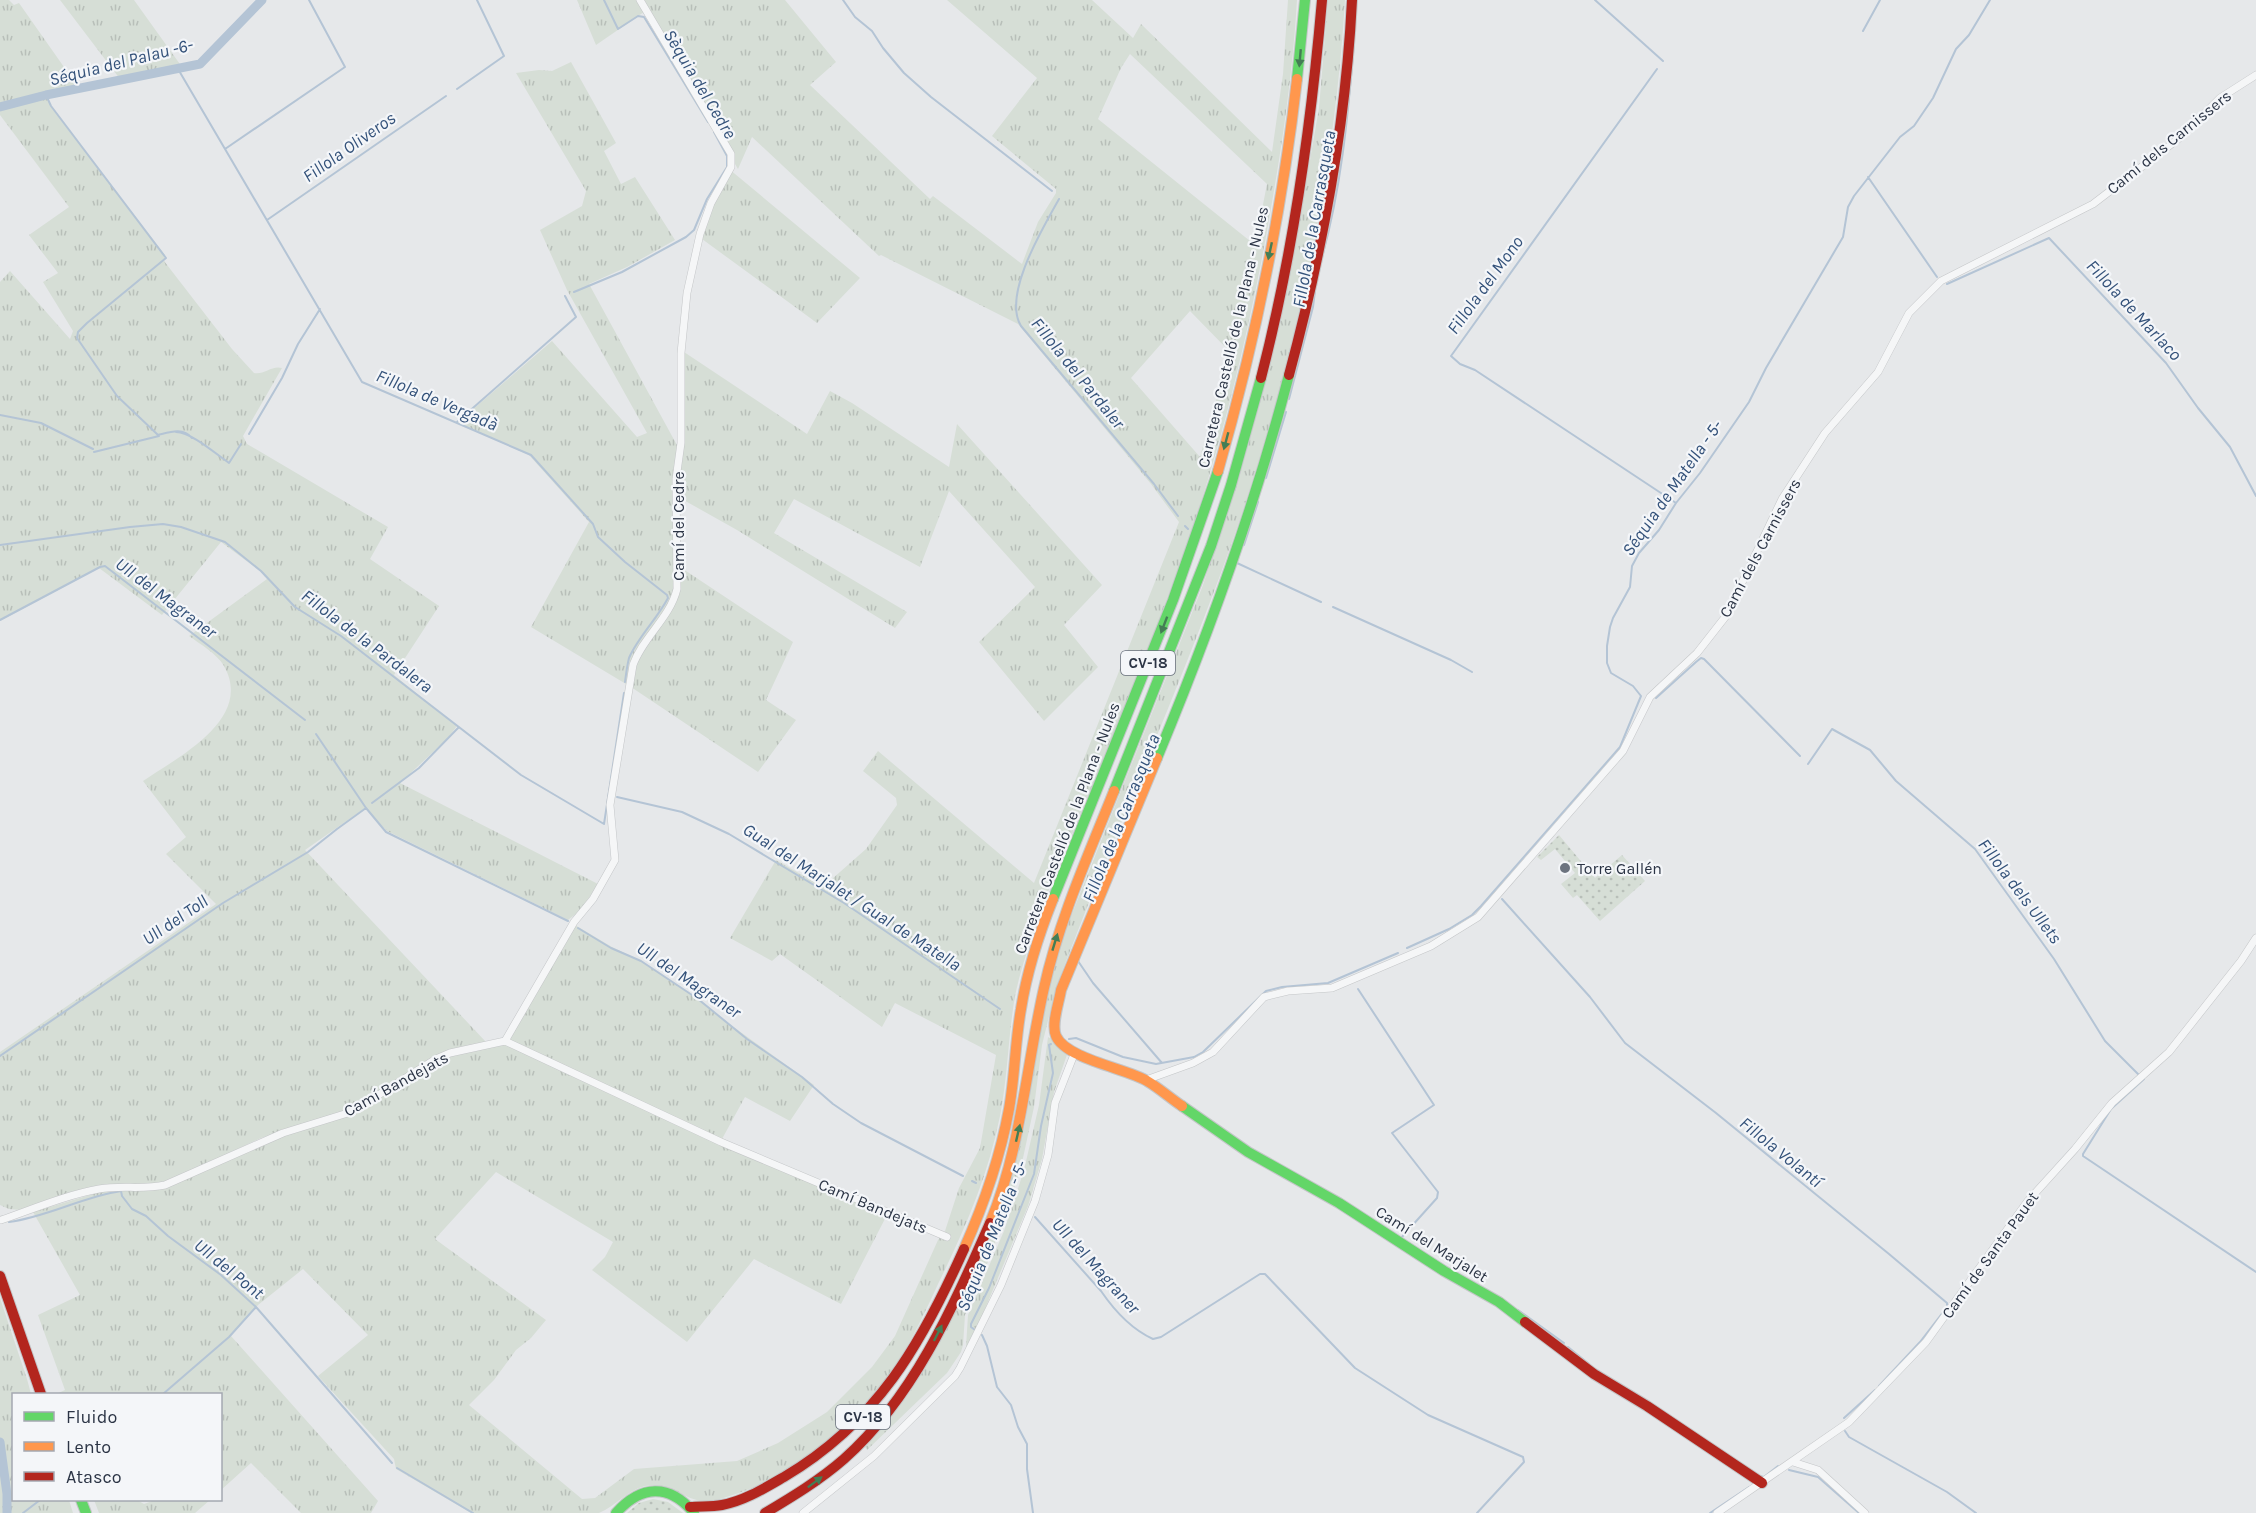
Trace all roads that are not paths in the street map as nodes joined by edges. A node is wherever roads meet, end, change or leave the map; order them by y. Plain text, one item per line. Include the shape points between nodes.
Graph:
1 (640, 0) edge
2 (1305, 0) edge
3 (1322, 0) edge
4 (1352, 0) edge
5 (2256, 75) edge
6 (2256, 939) edge
7 (505, 1041) junction
8 (1075, 1052) junction
9 (1146, 1080) junction
10 (1, 1220) edge
11 (947, 1237) dead end
12 (0, 1276) edge
13 (40, 1393) edge
14 (1793, 1462) junction
15 (1762, 1483) junction
16 (692, 1510) edge
17 (616, 1513) edge
18 (765, 1513) edge
19 (802, 1513) edge
20 (1717, 1513) edge
21 (1865, 1513) edge

1 - 7 street, Camí del Cedre via 733,160 700,234 687,293 676,479 677,589 633,665 610,805 615,854 612,867 574,922
2 -> 16 main road, Carretera Castelló de la Plana - Nules / CV-18 via 1291,139 1237,402 1187,562 1041,929 1021,1009 1011,1101 979,1213 919,1340 873,1407 798,1471 719,1506
18 -> 3 main road, Carretera Castelló de la Plana - Nules / CV-18 via 813,1485 884,1417 932,1345 992,1219 1010,1168 1024,1106 1037,1011 1054,943 1203,568 1254,405 1306,152
4 - 8 main road, Camí del Marjalet via 1327,213 1283,402 1216,608 1061,990 1054,1029 1057,1039
5 - 9 street, Camí dels Carnissers via 2220,98 2182,136 2094,204 1941,281 1909,313 1878,372 1825,433 1782,499 1726,616 1714,633 1650,696 1623,751 1478,917 1431,946 1332,988 1264,997 1213,1052
6 - 14 street, Camí de Santa Pauet via 2169,1052 2112,1103 2027,1202 1926,1342 1849,1422
7 - 10 street, Camí Bandejats via 450,1053 351,1112 283,1133 165,1185 100,1189
7 - 11 street, Camí Bandejats via 721,1142
8 - 9 main road, Camí del Marjalet
8 - 19 street via 1057,1097 1048,1155 1035,1201 1001,1285 960,1368 874,1456
9 - 15 main road, Camí del Marjalet via 1248,1152 1499,1302 1594,1374
12 - 13 main road
14 - 15 street, Camí de Santa Pauet
14 - 21 street via 1818,1470
15 - 20 street, Camí de Santa Pauet
16 - 17 main road, CV-18 via 670,1493 647,1491 629,1498

